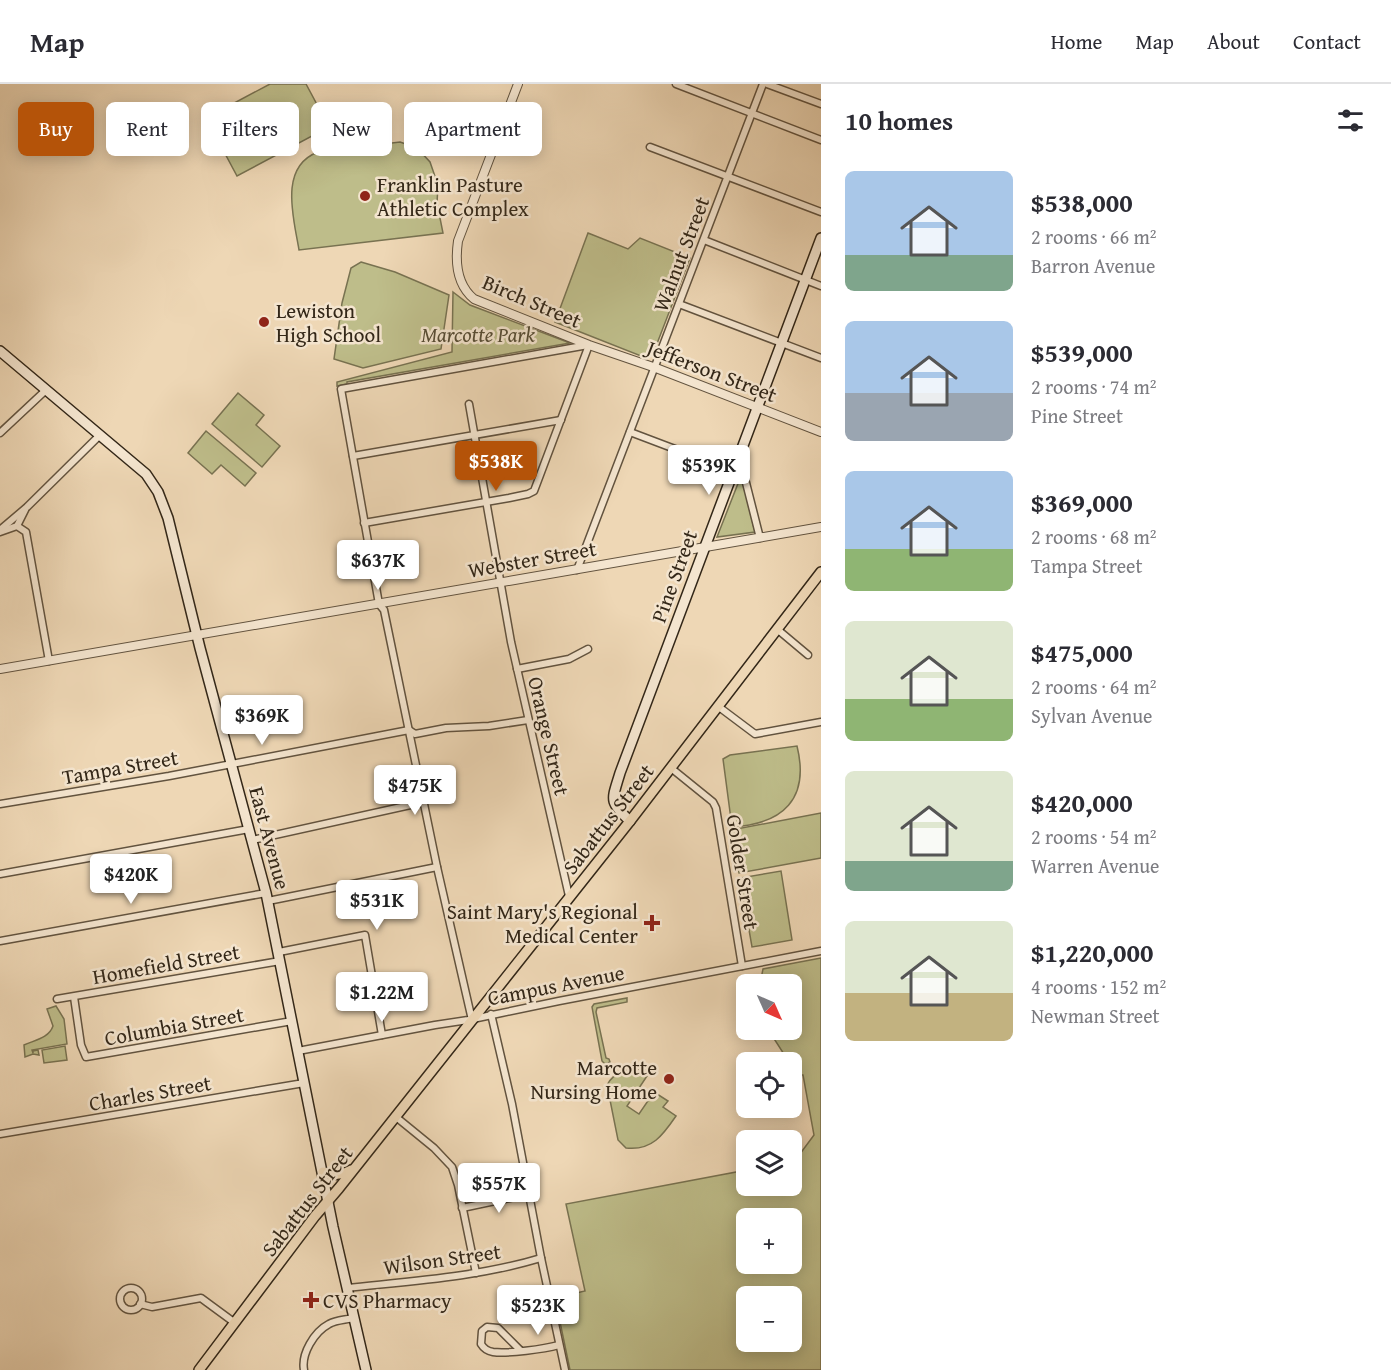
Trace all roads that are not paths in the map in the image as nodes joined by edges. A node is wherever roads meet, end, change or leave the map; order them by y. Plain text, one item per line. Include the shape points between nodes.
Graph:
1 (518, 84) edge
2 (676, 84) edge
3 (765, 84) edge
4 (821, 104) edge
5 (752, 113) junction
6 (821, 140) edge
7 (650, 147) dead end
8 (728, 177) junction
9 (821, 212) edge
10 (821, 238) edge
11 (704, 240) junction
12 (806, 279) junction
13 (821, 286) edge
14 (679, 304) junction
15 (781, 343) junction
16 (589, 345) junction
17 (0, 351) edge
18 (821, 358) edge
19 (656, 368) junction
20 (46, 390) junction
21 (469, 404) dead end
22 (757, 407) junction
23 (561, 420) junction
24 (0, 432) edge
25 (630, 432) junction
26 (821, 432) edge
27 (100, 435) junction
28 (474, 435) junction
29 (739, 454) junction
30 (353, 456) junction
31 (733, 471) junction
32 (486, 502) junction
33 (27, 507) junction
34 (364, 523) junction
35 (17, 526) junction
36 (821, 527) edge
37 (0, 531) edge
38 (760, 538) junction
39 (704, 548) junction
40 (578, 570) junction
41 (821, 572) edge
42 (501, 583) junction
43 (379, 604) junction
44 (777, 628) junction
45 (196, 635) junction
46 (588, 649) dead end
47 (808, 655) dead end
48 (49, 661) junction
49 (0, 669) edge
50 (517, 669) junction
51 (719, 707) junction
52 (528, 720) junction
53 (821, 722) edge
54 (409, 730) junction
55 (232, 764) junction
56 (671, 768) junction
57 (424, 802) junction
58 (0, 804) edge
59 (630, 821) junction
60 (249, 829) junction
61 (252, 840) junction
62 (438, 867) junction
63 (0, 874) edge
64 (267, 897) junction
65 (569, 897) junction
66 (0, 940) edge
67 (821, 951) edge
68 (279, 957) junction
69 (742, 966) junction
70 (74, 997) junction
71 (57, 999) dead end
72 (491, 1014) junction
73 (472, 1020) junction
74 (292, 1021) junction
75 (382, 1035) junction
76 (298, 1051) junction
77 (304, 1083) junction
78 (396, 1117) junction
79 (0, 1134) edge
80 (358, 1165) junction
81 (323, 1172) junction
82 (529, 1194) junction
83 (328, 1202) junction
84 (462, 1208) junction
85 (541, 1258) junction
86 (476, 1273) junction
87 (347, 1288) junction
88 (140, 1304) dead end
89 (353, 1318) junction
90 (235, 1323) junction
91 (559, 1345) junction
92 (520, 1350) junction
93 (199, 1370) edge
94 (304, 1370) edge
95 (366, 1370) edge
96 (565, 1370) edge

1 - 16 street, Birch Street via 458,241 461,282 474,298
2 - 5 street
3 - 4 street
3 - 5 street, Walnut Street
5 - 6 street
5 - 8 street, Walnut Street
7 - 8 street
8 - 9 street
8 - 11 street, Walnut Street
10 - 12 main road, Pine Street
11 - 12 street
11 - 14 street, Walnut Street
12 - 13 street
12 - 15 main road, Pine Street
14 - 15 street
14 - 19 street, Walnut Street
15 - 18 street
15 - 22 main road, Pine Street
16 - 19 street, Jefferson Street
16 - 23 street
16 - 30 street via 341,389
17 - 20 main road, East Avenue
19 - 22 street, Jefferson Street
19 - 25 street, Walnut Street
20 - 24 street
20 - 27 main road, East Avenue
21 - 28 street, Orange Street
22 - 26 street, Jefferson Street
22 - 29 main road, Pine Street
23 - 28 street
23 - 32 street via 534,490
25 - 31 street
25 - 40 street, Walnut Street
27 - 33 street
27 - 45 main road, East Avenue via 146,474 158,492 174,537
28 - 30 street
28 - 32 street, Orange Street
29 - 31 main road, Pine Street
29 - 38 street
30 - 34 street
31 - 39 main road, Pine Street
32 - 34 street
32 - 42 street, Orange Street
33 - 35 street
33 - 37 street
34 - 43 street
35 - 37 street
35 - 48 street via 26,532
36 - 38 street, Webster Street
38 - 39 street, Webster Street
39 - 40 street, Webster Street
39 - 59 main road, Pine Street via 614,793 616,808
40 - 42 street, Webster Street
41 - 44 main road, Sabattus Street
42 - 43 street, Webster Street
42 - 50 street, Orange Street
43 - 45 street, Webster Street
43 - 54 street via 384,610
44 - 47 street
44 - 51 main road, Sabattus Street
45 - 48 street, Webster Street
45 - 55 main road, East Avenue
46 - 50 street via 569,659
48 - 49 street, Webster Street
50 - 52 street, Orange Street
51 - 53 street via 755,734
51 - 56 main road, Sabattus Street
52 - 54 street, Tampa Street via 415,734
52 - 65 street, Orange Street
54 - 55 street, Tampa Street
54 - 57 street
55 - 58 street, Tampa Street
55 - 60 main road, East Avenue
56 - 59 main road, Sabattus Street
56 - 69 street, Golder Street via 716,808
57 - 61 street
57 - 62 street
59 - 65 main road, Sabattus Street
60 - 61 main road, East Avenue
60 - 63 street
61 - 64 main road, East Avenue
62 - 64 street
62 - 73 street
64 - 66 street
64 - 68 main road, East Avenue
65 - 73 main road, Sabattus Street
67 - 69 street, Campus Avenue
68 - 70 street, Homefield Street
68 - 74 main road, East Avenue
68 - 75 street, Homefield Street via 366,935
69 - 72 street, Campus Avenue
70 - 71 street, Homefield Street
70 - 74 street, Columbia Street via 86,1057
72 - 73 street, Campus Avenue
72 - 82 street
73 - 75 street, Campus Avenue
73 - 78 main road, Sabattus Street
74 - 76 main road, East Avenue
75 - 76 street, Campus Avenue
76 - 77 main road, East Avenue
77 - 79 street, Charles Street
77 - 81 main road, East Avenue
78 - 80 main road, Sabattus Street
78 - 84 street via 452,1167
80 - 81 main road via 343,1174
80 - 83 main road, Sabattus Street
81 - 83 main road, East Avenue
82 - 84 street
82 - 85 street
83 - 87 main road, East Avenue
83 - 90 main road, Sabattus Street
84 - 86 street
85 - 86 street, Wilson Street
85 - 91 street
86 - 87 street, Wilson Street
87 - 89 main road, East Avenue
88 - 90 street via 152,1306 201,1298
89 - 94 street via 332,1323 320,1331 303,1356
89 - 95 main road, East Avenue
90 - 93 main road, Sabattus Street
91 - 92 street
91 - 96 street
92 - 92 street via 495,1327 484,1329 481,1334 487,1350

